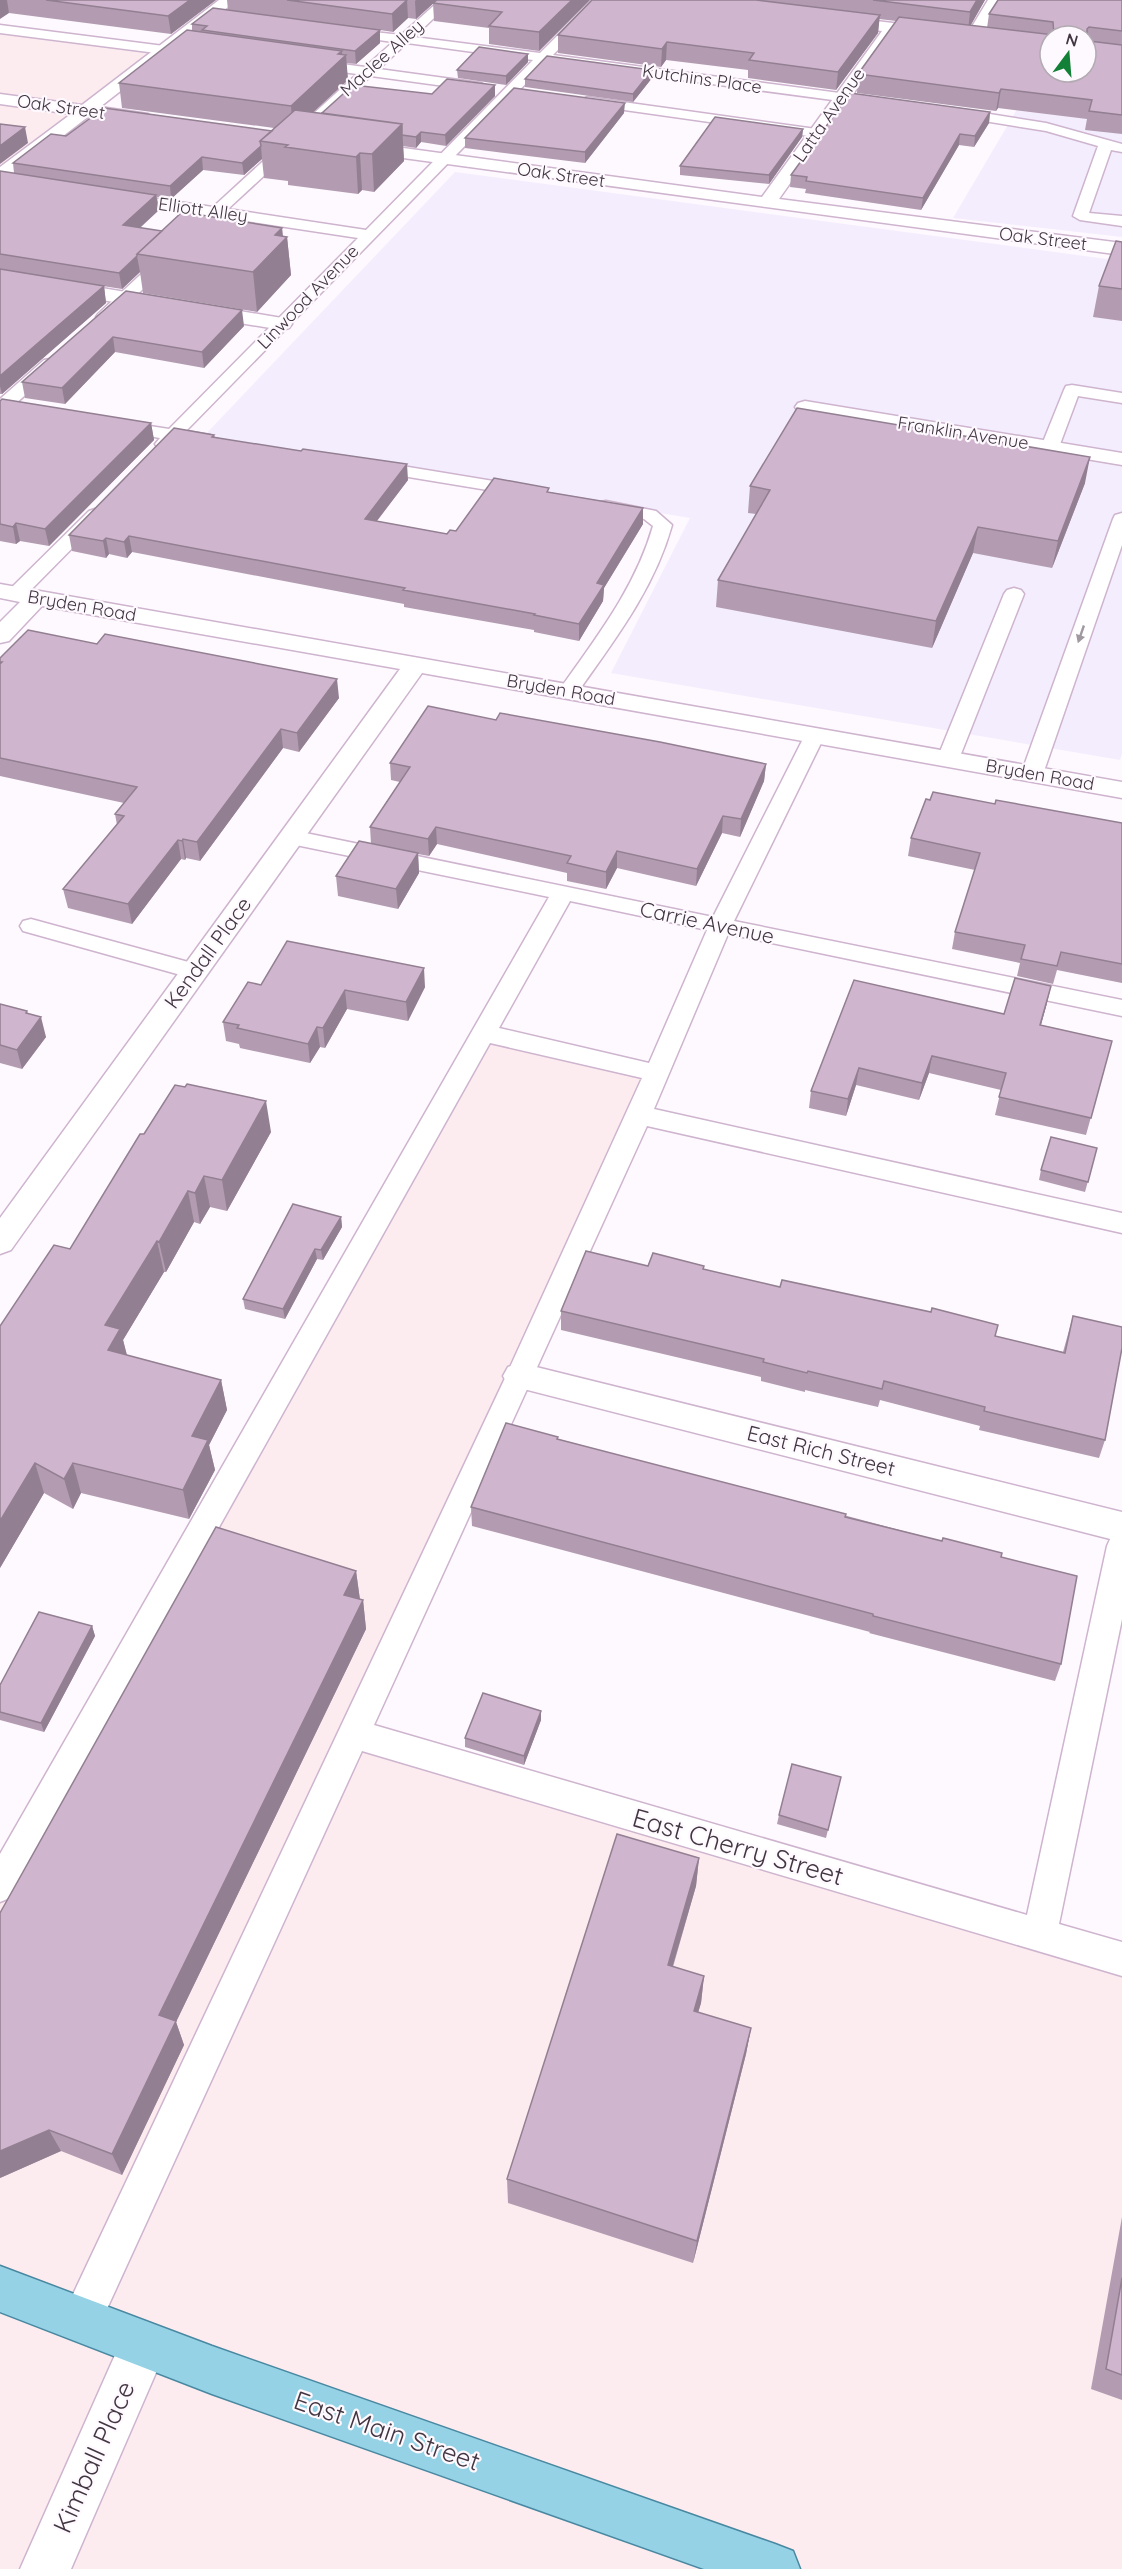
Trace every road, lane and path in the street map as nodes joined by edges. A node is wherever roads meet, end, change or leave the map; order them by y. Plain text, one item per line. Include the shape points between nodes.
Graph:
1 (447, 0) edge
2 (600, 0) edge
3 (996, 0) edge
4 (230, 6) edge
5 (216, 7) edge
6 (822, 19) edge
7 (892, 28) junction
8 (1, 30) edge
9 (334, 30) edge
10 (961, 36) junction
11 (402, 39) junction
12 (991, 40) edge
13 (167, 47) junction
14 (193, 48) edge
15 (543, 58) junction
16 (298, 62) edge
17 (367, 71) junction
18 (517, 92) junction
19 (841, 97) junction
20 (0, 99) edge
21 (570, 99) edge
22 (878, 102) edge
23 (935, 110) edge
24 (84, 111) junction
25 (155, 120) edge
26 (816, 133) junction
27 (272, 135) edge
28 (301, 139) junction
29 (342, 145) edge
30 (1105, 146) junction
31 (1122, 148) edge
32 (445, 159) junction
33 (4, 179) edge
34 (113, 197) edge
35 (767, 203) junction
36 (215, 212) junction
37 (1122, 220) edge
38 (369, 235) junction
39 (1122, 249) edge
40 (0, 277) edge
41 (125, 298) junction
42 (282, 324) junction
43 (90, 329) edge
44 (63, 353) edge
45 (1122, 398) edge
46 (805, 407) edge
47 (0, 408) edge
48 (23, 411) edge
49 (104, 424) edge
50 (173, 435) junction
51 (219, 441) edge
52 (1050, 447) junction
53 (1122, 459) edge
54 (148, 460) edge
55 (354, 463) edge
56 (547, 495) edge
57 (107, 502) edge
58 (592, 504) edge
59 (1122, 519) edge
60 (1101, 579) junction
61 (1122, 583) edge
62 (18, 594) edge
63 (1014, 594) dead end
64 (0, 636) edge
65 (415, 665) junction
66 (568, 692) junction
67 (815, 735) junction
68 (948, 759) junction
69 (1032, 774) junction
70 (1122, 790) edge
71 (291, 837) junction
72 (563, 893) junction
73 (31, 926) dead end
74 (720, 926) junction
75 (195, 971) junction
76 (1122, 1008) edge
77 (484, 1033) junction
78 (657, 1073) junction
79 (639, 1115) junction
80 (1122, 1223) edge
81 (0, 1242) edge
82 (520, 1376) junction
83 (1122, 1527) edge
84 (1122, 1546) edge
85 (354, 1734) junction
86 (0, 1886) edge
87 (1040, 1935) junction
88 (1122, 1959) edge
89 (0, 2289) edge
90 (81, 2321) junction
91 (144, 2345) junction
92 (45, 2569) edge
93 (775, 2569) edge

1 - 11 lane, Maclee Alley
2 - 15 lane, Linwood Avenue
3 - 10 street
4 - 5 street
5 - 13 street
6 - 7 street
7 - 10 street
7 - 19 street, Latta Avenue
8 - 13 lane
9 - 11 lane, Kutchins Place
10 - 12 street
11 - 15 lane, Kutchins Place
11 - 17 lane, Maclee Alley
13 - 14 lane
13 - 24 street
15 - 18 lane, Linwood Avenue
15 - 19 lane, Kutchins Place
16 - 17 lane
17 - 18 lane
17 - 28 lane, Maclee Alley
18 - 32 lane, Linwood Avenue
19 - 22 lane, Kutchins Place
19 - 26 street, Latta Avenue
20 - 24 street, Oak Street
21 - 26 lane
23 - 30 lane via 1014,120 1081,135
24 - 25 street, Oak Street
24 - 33 street
26 - 35 street, Latta Avenue
27 - 28 street
28 - 36 lane, Maclee Alley
29 - 32 street, Oak Street
30 - 31 lane
30 - 37 lane via 1080,216
32 - 35 street, Oak Street
32 - 38 lane, Linwood Avenue
34 - 36 lane, Elliott Alley
35 - 39 street, Oak Street
36 - 38 lane, Elliott Alley
36 - 41 lane, Maclee Alley
38 - 42 lane, Linwood Avenue
40 - 41 street
41 - 42 street
41 - 43 lane, Maclee Alley
42 - 50 lane, Linwood Avenue
44 - 47 lane
45 - 52 lane via 1072,390
46 - 52 street, Franklin Avenue
47 - 48 lane
49 - 50 lane
50 - 51 lane
50 - 54 lane, Linwood Avenue
52 - 53 street, Franklin Avenue
55 - 56 lane
57 - 62 lane
58 - 66 lane via 650,515 663,525 657,550 628,603
59 - 60 lane
60 - 61 lane
60 -> 69 lane
62 - 64 street
62 - 65 street, Bryden Road
63 - 68 lane
65 - 66 street, Bryden Road
65 - 71 street, Kendall Place
66 - 67 street, Bryden Road
67 - 68 street, Bryden Road
67 - 74 lane
68 - 69 street, Bryden Road
69 - 70 street, Bryden Road
71 - 72 lane, Carrie Avenue
71 - 75 street, Kendall Place
72 - 74 lane, Carrie Avenue
72 - 77 lane
73 - 75 lane
74 - 76 lane, Carrie Avenue
74 - 78 lane
75 - 81 street, Kendall Place
77 - 78 lane
77 - 86 lane
78 - 79 lane
79 - 80 lane
79 - 82 lane
82 - 83 street, East Rich Street
82 - 85 lane
84 - 87 lane
85 - 87 lane, East Cherry Street
85 - 90 lane
87 - 88 lane, East Cherry Street
89 - 90 main road, East Main Street
90 - 91 main road, East Main Street
91 - 92 street, Kimball Place
91 - 93 main road, East Main Street

